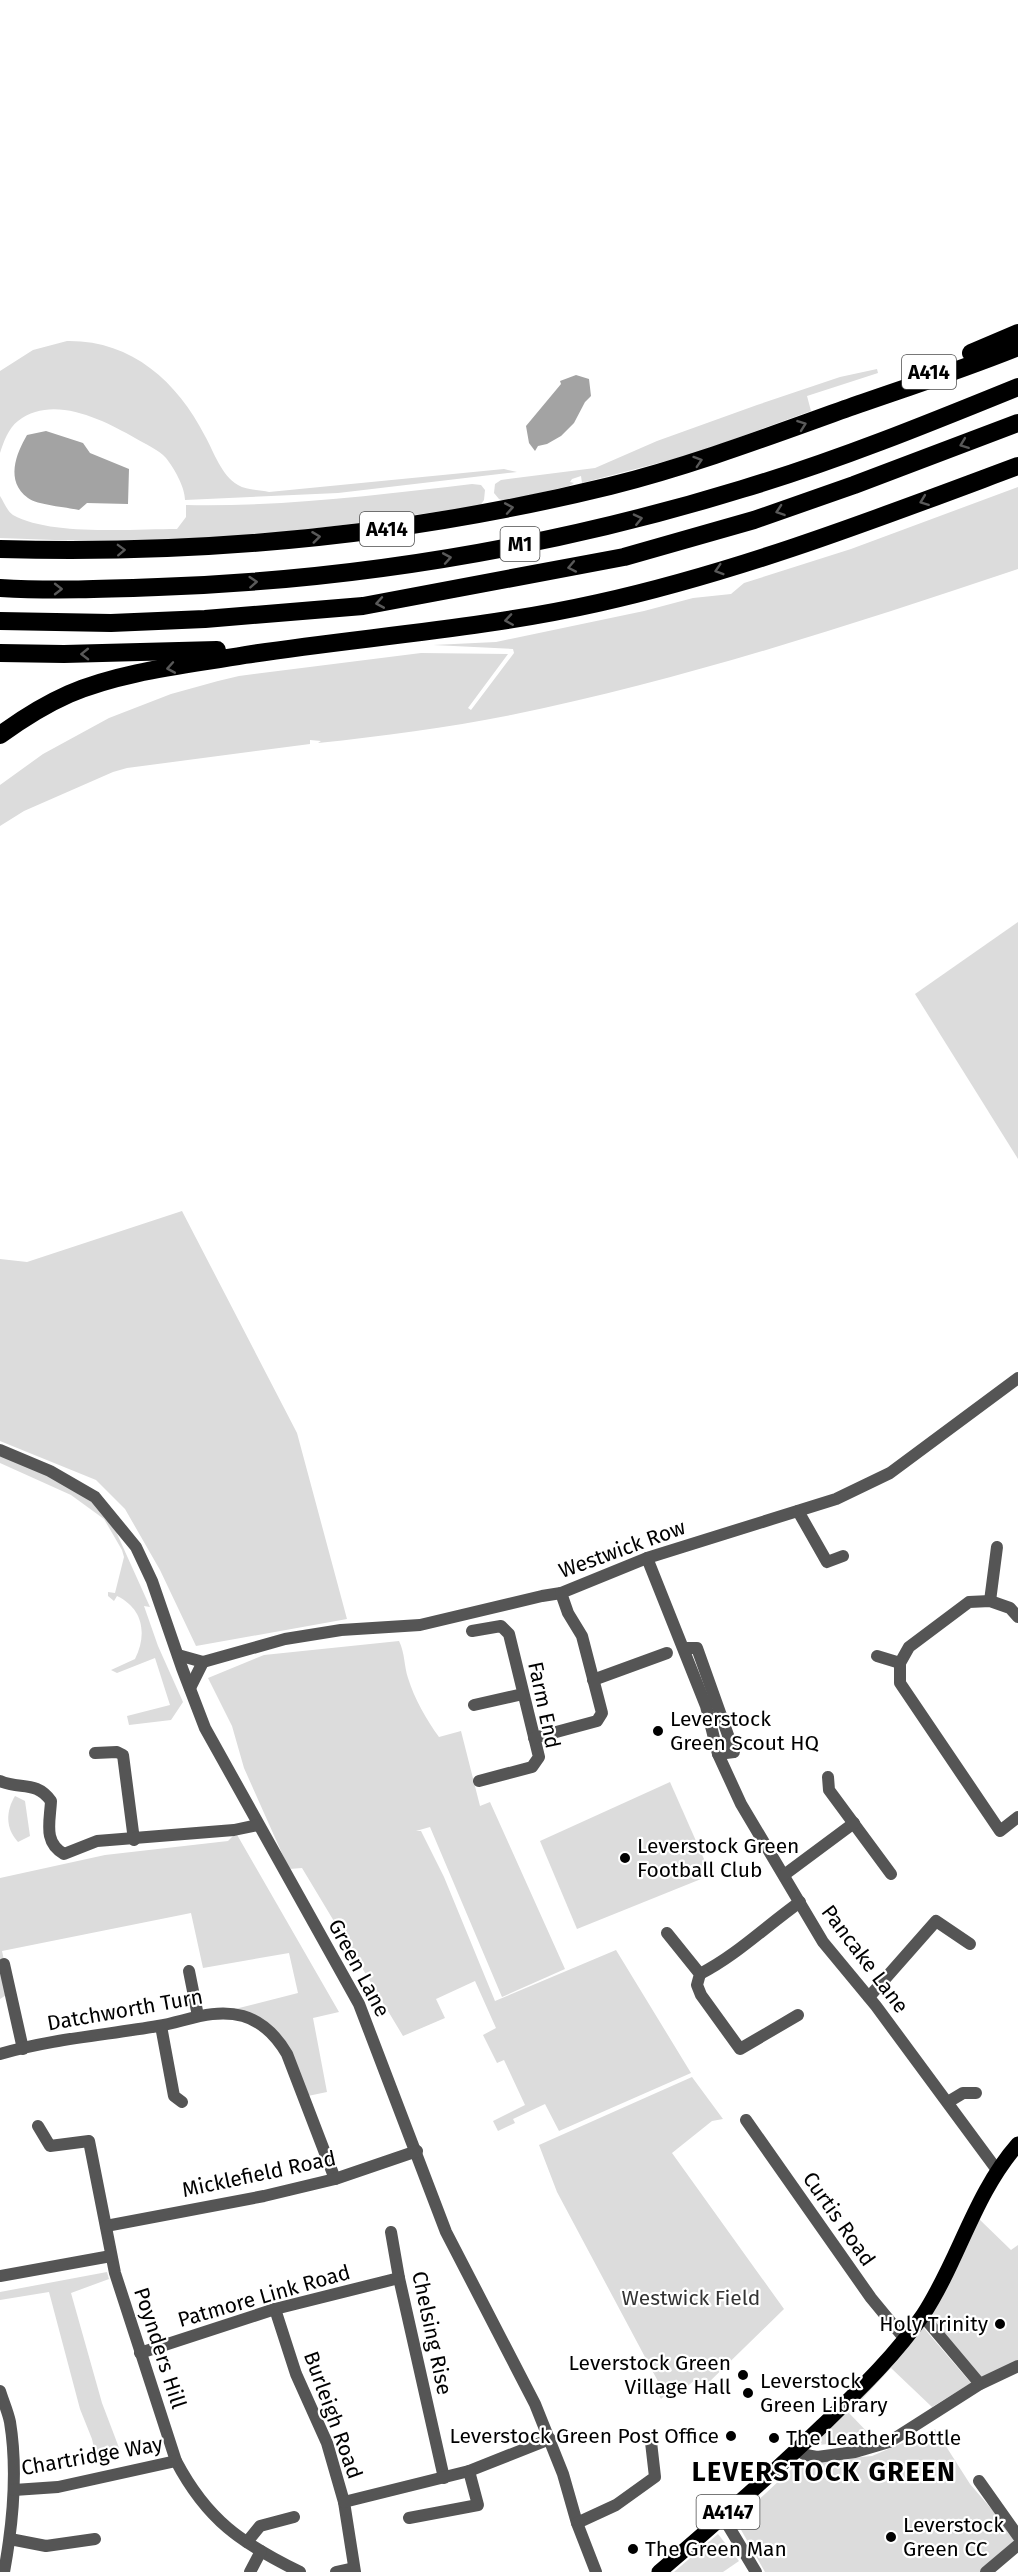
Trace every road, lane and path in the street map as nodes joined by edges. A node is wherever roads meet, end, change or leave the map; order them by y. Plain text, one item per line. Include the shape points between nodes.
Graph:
1 (1018, 333) edge
2 (1018, 348) edge
3 (1018, 387) edge
4 (841, 411) junction
5 (1018, 423) edge
6 (1018, 466) edge
7 (0, 549) edge
8 (0, 588) edge
9 (0, 621) edge
10 (311, 645) junction
11 (0, 653) edge
12 (0, 735) edge
13 (1018, 1378) edge
14 (0, 1450) edge
15 (798, 1511) junction
16 (997, 1547) dead end
17 (843, 1556) dead end
18 (647, 1558) junction
19 (561, 1593) junction
20 (990, 1601) junction
21 (1014, 1612) edge
22 (472, 1630) dead end
23 (667, 1653) dead end
24 (178, 1655) junction
25 (876, 1656) dead end
26 (203, 1662) junction
27 (900, 1663) junction
28 (593, 1680) junction
29 (190, 1688) junction
30 (523, 1694) junction
31 (474, 1705) dead end
32 (534, 1738) junction
33 (95, 1753) dead end
34 (828, 1777) dead end
35 (478, 1780) dead end
36 (0, 1781) edge
37 (1018, 1817) edge
38 (854, 1823) junction
39 (258, 1825) junction
40 (134, 1840) junction
41 (891, 1874) dead end
42 (784, 1875) junction
43 (800, 1902) junction
44 (667, 1933) dead end
45 (970, 1944) dead end
46 (4, 1964) dead end
47 (189, 1971) dead end
48 (700, 1974) junction
49 (869, 1997) junction
50 (798, 2015) dead end
51 (198, 2016) junction
52 (161, 2026) junction
53 (23, 2049) junction
54 (0, 2054) edge
55 (976, 2093) dead end
56 (182, 2102) dead end
57 (948, 2102) junction
58 (746, 2120) dead end
59 (38, 2126) dead end
60 (1018, 2144) edge
61 (417, 2151) junction
62 (997, 2170) junction
63 (335, 2179) junction
64 (106, 2226) junction
65 (391, 2232) dead end
66 (111, 2256) junction
67 (0, 2276) edge
68 (399, 2278) junction
69 (275, 2309) junction
70 (922, 2315) junction
71 (904, 2338) junction
72 (140, 2353) junction
73 (1018, 2366) edge
74 (980, 2384) junction
75 (0, 2391) edge
76 (5, 2422) edge
77 (550, 2439) junction
78 (651, 2442) dead end
79 (797, 2450) junction
80 (176, 2461) junction
81 (469, 2471) junction
82 (444, 2478) junction
83 (979, 2481) dead end
84 (14, 2490) junction
85 (344, 2502) junction
86 (294, 2517) dead end
87 (723, 2517) junction
88 (409, 2518) dead end
89 (577, 2523) junction
90 (1018, 2536) edge
91 (10, 2539) junction
92 (95, 2539) dead end
93 (248, 2542) junction
94 (1018, 2545) edge
95 (261, 2551) junction
96 (355, 2570) edge
97 (4, 2572) edge
98 (250, 2572) edge
99 (300, 2572) edge
100 (336, 2572) edge
101 (596, 2572) edge
102 (659, 2572) edge
103 (756, 2572) edge
104 (986, 2572) edge

1 - 4 highway, A414
2 - 4 highway
8 -> 3 highway, M1 via 117,589 309,578 558,537 743,489 887,439
7 -> 4 highway, A414 via 200,547 411,526 526,505 694,463
5 -> 9 highway, M1 via 765,516 612,559 363,606 111,623
6 -> 10 highway via 878,518 659,588 494,622
10 -> 11 highway via 155,653
10 -> 12 highway via 136,674 93,686 35,711
13 - 15 street, Westwick Row via 890,1473 836,1499
14 - 24 street, Green Lane via 73,1483 95,1497 117,1522 136,1547 153,1581
15 - 17 street via 826,1562
15 - 18 street, Westwick Row
16 - 20 street
18 - 19 street, Westwick Row
18 - 42 street, Pancake Lane via 684,1648 697,1648 711,1704 734,1752 718,1754 741,1804
19 - 26 street, Westwick Row via 420,1625 341,1630 285,1639
19 - 28 street via 582,1636
20 - 21 street
20 - 27 street via 969,1602 909,1647
22 - 30 street, Farm End via 501,1626 509,1634
23 - 28 street
24 - 26 street
24 - 29 street, Green Lane
25 - 27 street
26 - 29 street
27 - 37 street via 900,1683 1000,1831
28 - 32 street via 602,1713 597,1721
29 - 39 street, Green Lane via 206,1728
30 - 31 street
30 - 32 street, Farm End
32 - 35 street, Farm End via 539,1757 532,1767
33 - 40 street via 123,1755
34 - 38 street via 829,1790
36 - 40 street via 44,1791 51,1801 49,1839 64,1854 96,1841
38 - 41 street
38 - 42 street
39 - 40 street
39 - 61 street, Green Lane via 359,2004
42 - 43 street, Pancake Lane
43 - 48 street via 735,1953
43 - 49 street, Pancake Lane via 824,1942
44 - 48 street
45 - 49 street via 936,1921
46 - 53 street
47 - 51 street
48 - 50 street via 697,1985 701,1995 740,2049
49 - 57 street, Pancake Lane
51 - 52 street, Datchworth Turn
51 - 63 street, Datchworth Turn via 244,2016 277,2037
52 - 53 street, Datchworth Turn
52 - 56 street via 174,2096
53 - 54 street, Datchworth Turn
55 - 57 street via 963,2093
57 - 62 street, Pancake Lane
58 - 71 street, Curtis Road via 871,2298
59 - 64 street, Poynders Hill via 50,2146 89,2141
60 - 62 main road, A4147
61 - 63 street, Micklefield Road
61 - 77 street, Green Lane via 446,2232
62 - 70 main road, A4147
63 - 64 street, Micklefield Road
64 - 66 street, Poynders Hill
65 - 68 street, Chelsing Rise
66 - 67 street
66 - 72 street, Poynders Hill
68 - 69 street, Patmore Link Road
68 - 82 street, Chelsing Rise
69 - 72 street, Patmore Link Road
69 - 85 street, Burleigh Road via 296,2374 327,2443
70 - 71 main road, A4147
70 - 74 street
71 - 79 main road, A4147
72 - 80 street, Poynders Hill
73 - 74 street
74 - 79 street via 889,2442 817,2457
75 - 76 street
76 - 84 street
77 - 81 street
77 - 89 street, Green Lane
78 - 89 street via 655,2477 616,2505
79 - 87 main road, A4147
80 - 84 street, Chartridge Way via 58,2487
80 - 93 street, Poynders Hill via 210,2514
81 - 82 street
81 - 88 street via 478,2505
82 - 85 street
83 - 90 street
84 - 91 street
85 - 96 street, Burleigh Road
86 - 93 street via 260,2526
87 - 102 main road, A4147
87 - 103 street
89 - 101 street, Green Lane
91 - 92 street via 46,2546
91 - 97 street
93 - 95 street, Poynders Hill
94 - 104 street
95 - 98 street
95 - 99 street, Poynders Hill
96 - 100 street

